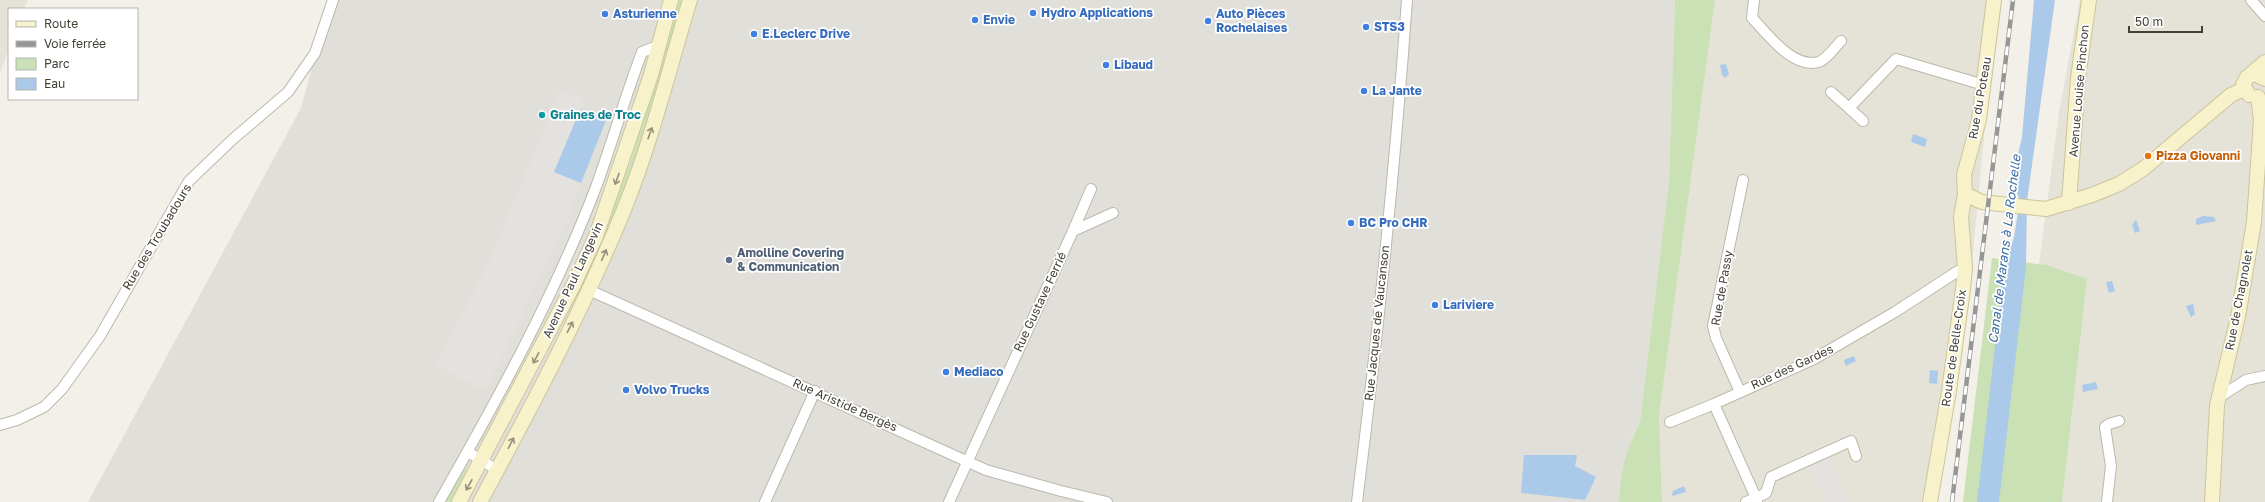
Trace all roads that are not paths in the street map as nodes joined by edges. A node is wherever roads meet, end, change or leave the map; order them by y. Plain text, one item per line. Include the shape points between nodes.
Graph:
1 (333, 0) edge
2 (671, 0) edge
3 (690, 0) edge
4 (1407, 0) edge
5 (1754, 0) edge
6 (1994, 0) edge
7 (2089, 0) edge
8 (2251, 0) edge
9 (2265, 16) edge
10 (1841, 41) dead end
11 (660, 45) junction
12 (2265, 62) edge
13 (2251, 74) junction
14 (2265, 79) edge
15 (1984, 85) junction
16 (2244, 89) junction
17 (1831, 92) dead end
18 (2261, 94) edge
19 (1849, 108) junction
20 (1863, 121) dead end
21 (2262, 170) edge
22 (1743, 180) dead end
23 (2072, 182) junction
24 (1091, 189) dead end
25 (1966, 194) junction
26 (2092, 195) junction
27 (2069, 203) junction
28 (1113, 213) dead end
29 (1073, 231) junction
30 (1965, 268) junction
31 (589, 290) junction
32 (2224, 374) junction
33 (2265, 376) edge
34 (2246, 380) junction
35 (815, 391) junction
36 (1740, 392) junction
37 (2218, 398) junction
38 (1714, 404) junction
39 (2119, 421) dead end
40 (1670, 422) dead end
41 (0, 425) edge
42 (468, 452) junction
43 (1856, 456) dead end
44 (482, 461) junction
45 (967, 461) junction
46 (497, 470) junction
47 (1753, 501) edge
48 (439, 502) edge
49 (460, 502) edge
50 (480, 502) edge
51 (765, 502) edge
52 (949, 502) edge
53 (1107, 502) edge
54 (1357, 502) edge
55 (1930, 502) edge
56 (2107, 502) edge
57 (2212, 502) edge

1 - 41 street, Rue des Troubadours via 315,53 288,92 189,181 100,336 62,389 44,407
2 - 11 street, Avenue Paul Langevin
31 -> 3 street, Avenue Paul Langevin via 625,206 665,91
4 - 54 street, Rue Jacques de Vaucanson via 1374,367
5 - 10 street via 1752,18 1793,58 1820,62
6 - 15 street, Rue du Poteau
7 - 23 street, Avenue Louise Pinchon via 2078,78
8 - 9 street
11 - 42 street via 642,52 596,187 525,344
11 -> 44 street, Avenue Paul Langevin via 596,236 573,286
12 - 13 street
13 - 14 street via 2260,74
13 - 16 street via 2245,80
15 - 19 street via 1896,59
15 - 25 street, Rue du Poteau via 1978,126 1964,174
16 - 18 street via 2249,96
16 - 26 street via 2231,96 2143,169 2119,184
17 - 19 street
18 - 21 street, Rue de Chagnolet
19 - 20 street
21 - 32 street, Rue de Chagnolet via 2248,266
22 - 36 street, Rue de Passy via 1713,326
23 - 26 street
23 - 27 street, Avenue Louise Pinchon
24 - 29 street, Rue Gustave Ferrié
25 - 27 street via 1973,199 2041,209
25 - 30 street, Route de Belle-Croix via 1961,217
26 - 27 street
28 - 29 street
29 - 45 street, Rue Gustave Ferrié
30 - 36 street, Rue des Gardes via 1814,359
30 - 55 street, Route de Belle-Croix via 1949,391
31 - 35 street, Rue Aristide Bergès
46 -> 31 street, Avenue Paul Langevin
32 - 34 street
32 - 37 street, Rue de Chagnolet
33 - 34 street
34 - 37 street
35 - 45 street, Rue Aristide Bergès
35 - 51 street
36 - 38 street, Rue des Gardes
37 - 57 street, Rue de Chagnolet
38 - 40 street, Rue des Gardes
38 - 47 street
39 - 56 street via 2105,428 2111,466
42 - 44 street
42 - 48 street
43 - 47 street via 1851,441 1771,477 1766,493
44 - 46 street
44 -> 49 street, Avenue Paul Langevin
45 - 52 street, Rue Gustave Ferrié
45 - 53 street, Rue Aristide Bergès via 1001,474
46 - 50 street, Avenue Paul Langevin

